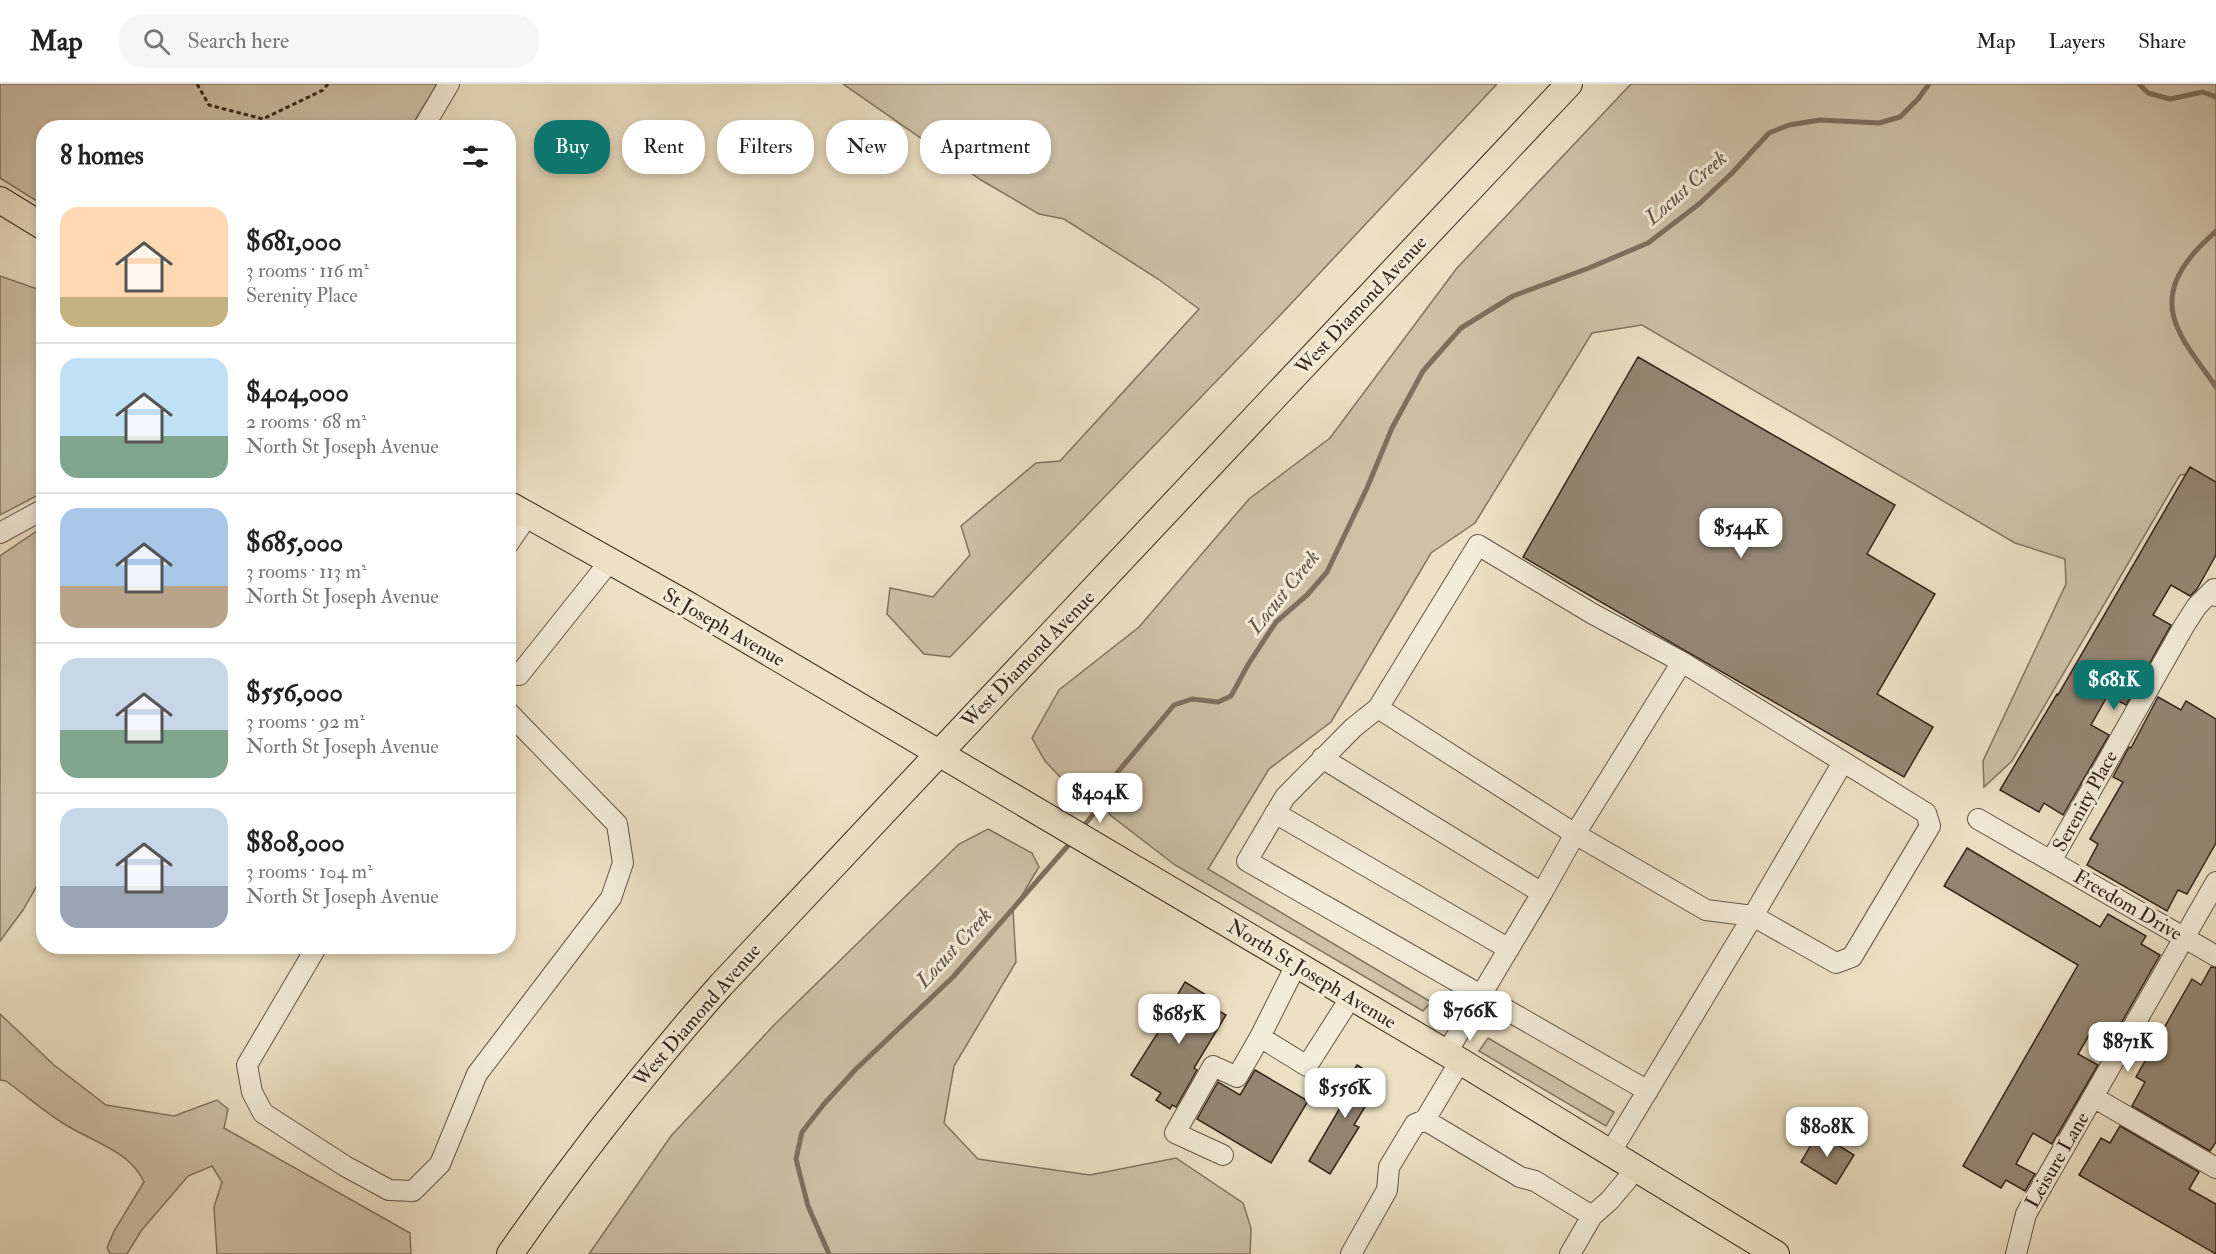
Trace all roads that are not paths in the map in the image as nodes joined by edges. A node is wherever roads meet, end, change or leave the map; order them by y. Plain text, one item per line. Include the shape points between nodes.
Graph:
1 (449, 84) edge
2 (1569, 84) edge
3 (428, 120) edge
4 (0, 200) edge
5 (36, 222) edge
6 (518, 509) edge
7 (36, 513) edge
8 (0, 533) edge
9 (610, 561) junction
10 (2215, 592) edge
11 (1682, 662) junction
12 (516, 674) edge
13 (1378, 708) junction
14 (516, 720) edge
15 (938, 754) junction
16 (1322, 758) junction
17 (1843, 762) junction
18 (1275, 813) junction
19 (1978, 819) dead end
20 (1575, 834) junction
21 (2051, 861) junction
22 (2216, 882) edge
23 (1542, 893) junction
24 (1753, 916) junction
25 (2184, 938) junction
26 (1509, 949) junction
27 (311, 954) edge
28 (2216, 956) edge
29 (1296, 965) junction
30 (1480, 996) junction
31 (1351, 998) junction
32 (1260, 1037) junction
33 (1453, 1058) junction
34 (1648, 1091) junction
35 (2093, 1097) junction
36 (1425, 1120) junction
37 (1610, 1153) junction
38 (1223, 1155) dead end
39 (1636, 1168) junction
40 (2216, 1168) edge
41 (1592, 1216) junction
42 (510, 1254) edge
43 (1351, 1254) edge
44 (1570, 1254) edge
45 (1776, 1254) edge
46 (2016, 1254) edge

1 - 3 street
2 - 15 main road, West Diamond Avenue
4 - 5 main road
6 - 9 main road, St Joseph Avenue
7 - 8 street
9 - 12 street
9 - 15 main road, St Joseph Avenue
10 - 21 street, Serenity Place via 2197,606 2184,626
11 - 13 street via 1478,545
11 - 17 street
11 - 20 street
13 - 16 street
13 - 20 street
14 - 27 street via 617,824 623,863 611,898 477,1074 440,1164 413,1191 389,1190 345,1166 263,1113 252,1092 247,1065
15 - 29 main road, North St Joseph Avenue
15 - 42 main road, West Diamond Avenue via 656,1059 577,1159
16 - 18 street
16 - 23 street
17 - 24 street
17 - 24 street via 1926,813 1930,826 1852,957 1836,963
18 - 26 street
18 - 30 street via 1248,861
19 - 21 street, Freedom Drive
20 - 23 street
20 - 24 street via 1706,910
21 - 25 street, Freedom Drive
22 - 25 street, Leisure Lane
23 - 26 street
24 - 34 street
25 - 28 street, Freedom Drive
25 - 35 street, Leisure Lane
26 - 30 street
29 - 31 main road, North St Joseph Avenue
29 - 32 street
30 - 33 street
30 - 34 street
31 - 32 street via 1307,1066
31 - 33 main road, North St Joseph Avenue
32 - 38 street via 1237,1077 1213,1066 1175,1133
33 - 36 street
33 - 37 main road, North St Joseph Avenue
34 - 37 street
35 - 40 street
35 - 46 street, Leisure Lane via 2026,1214
36 - 41 street
36 - 43 street via 1415,1124 1389,1167 1387,1190
37 - 39 main road, North St Joseph Avenue
39 - 41 street
39 - 45 main road, North St Joseph Avenue
41 - 44 street

